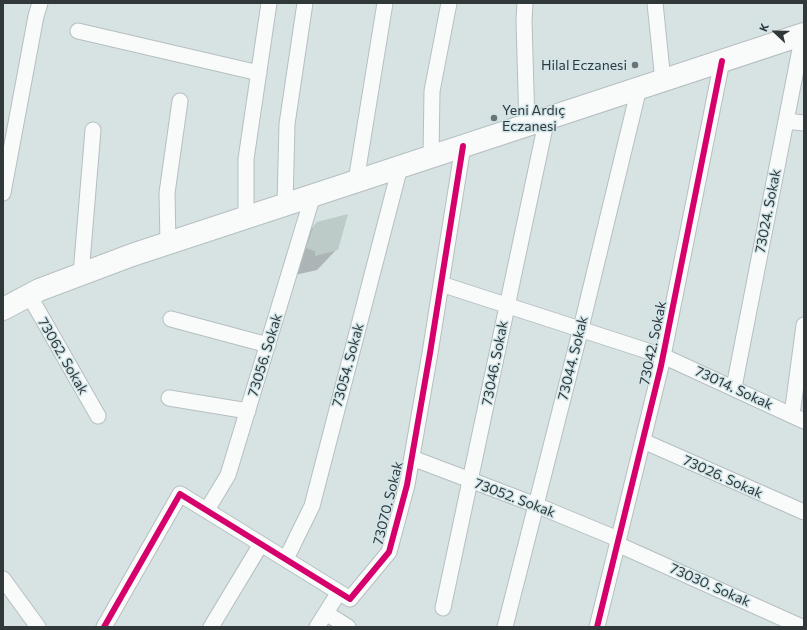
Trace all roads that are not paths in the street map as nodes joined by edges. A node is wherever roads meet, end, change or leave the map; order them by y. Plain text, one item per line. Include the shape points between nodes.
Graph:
1 (40, 3) edge
2 (269, 3) edge
3 (305, 3) edge
4 (385, 3) edge
5 (449, 3) edge
6 (525, 3) edge
7 (655, 3) edge
8 (78, 31) dead end
9 (803, 34) edge
10 (722, 61) junction
11 (258, 73) junction
12 (663, 81) junction
13 (639, 88) junction
14 (180, 101) dead end
15 (786, 121) junction
16 (537, 122) junction
17 (804, 123) edge
18 (93, 130) dead end
19 (8, 135) edge
20 (463, 146) junction
21 (431, 156) junction
22 (400, 167) junction
23 (356, 181) junction
24 (3, 193) edge
25 (313, 195) junction
26 (285, 205) junction
27 (246, 217) junction
28 (168, 243) junction
29 (81, 274) junction
30 (441, 284) junction
31 (28, 295) junction
32 (507, 305) junction
33 (3, 309) edge
34 (172, 319) dead end
35 (804, 325) edge
36 (581, 328) junction
37 (268, 345) junction
38 (663, 356) junction
39 (734, 387) junction
40 (169, 398) dead end
41 (248, 411) junction
42 (98, 416) dead end
43 (798, 418) edge
44 (643, 441) junction
45 (412, 458) junction
46 (471, 480) junction
47 (536, 505) junction
48 (207, 510) junction
49 (804, 512) edge
50 (618, 542) junction
51 (261, 544) junction
52 (286, 559) junction
53 (3, 579) edge
54 (339, 592) junction
55 (444, 608) dead end
56 (326, 613) junction
57 (801, 624) edge
58 (38, 627) edge
59 (104, 627) edge
60 (211, 627) edge
61 (317, 627) edge
62 (348, 627) edge
63 (505, 627) edge
64 (597, 627) edge

1 - 19 street
2 - 11 street
3 - 26 street via 287,124
4 - 23 street
5 - 21 street via 432,91
6 - 16 street, 73046. Sokak via 524,21
7 - 12 street
8 - 11 street
9 - 10 main road
9 - 15 street, 73024. Sokak
10 - 12 main road
10 - 38 street, 73042. Sokak
11 - 27 street via 246,160
12 - 13 main road
13 - 16 main road
13 - 36 street, 73044. Sokak
14 - 28 street via 167,193
15 - 17 street
15 - 39 street, 73024. Sokak
16 - 20 main road
16 - 32 street, 73046. Sokak
18 - 29 street
19 - 24 street
20 - 21 main road
20 - 30 street, 73070. Sokak
21 - 22 main road
22 - 23 main road
22 - 52 street, 73054. Sokak via 312,506
23 - 25 main road
25 - 26 main road
25 - 37 street, 73056. Sokak
26 - 27 main road
27 - 28 main road
28 - 29 main road
29 - 31 main road
30 - 32 street, 73014. Sokak
30 - 45 street, 73070. Sokak
31 - 33 main road
31 - 42 street, 73062. Sokak
32 - 36 street, 73014. Sokak
32 - 46 street, 73046. Sokak
34 - 37 street
35 - 43 street
36 - 38 street, 73014. Sokak
36 - 47 street, 73044. Sokak
37 - 41 street, 73056. Sokak
38 - 39 street, 73014. Sokak
38 - 44 street, 73042. Sokak
39 - 43 street, 73014. Sokak
40 - 41 street
41 - 48 street, 73056. Sokak via 228,475
44 - 49 street, 73026. Sokak
44 - 50 street, 73042. Sokak
45 - 46 street, 73052. Sokak
45 - 54 street, 73070. Sokak via 389,552 350,599
46 - 47 street, 73052. Sokak
46 - 55 street, 73046. Sokak
47 - 50 street, 73052. Sokak
47 - 63 street, 73044. Sokak
48 - 51 street, 73070. Sokak
48 - 59 street, 73070. Sokak via 180,494
50 - 57 street, 73030. Sokak
50 - 64 street, 73042. Sokak
51 - 52 street, 73070. Sokak
51 - 60 street
52 - 54 street, 73070. Sokak
53 - 58 street
54 - 56 street
56 - 61 street
56 - 62 street

